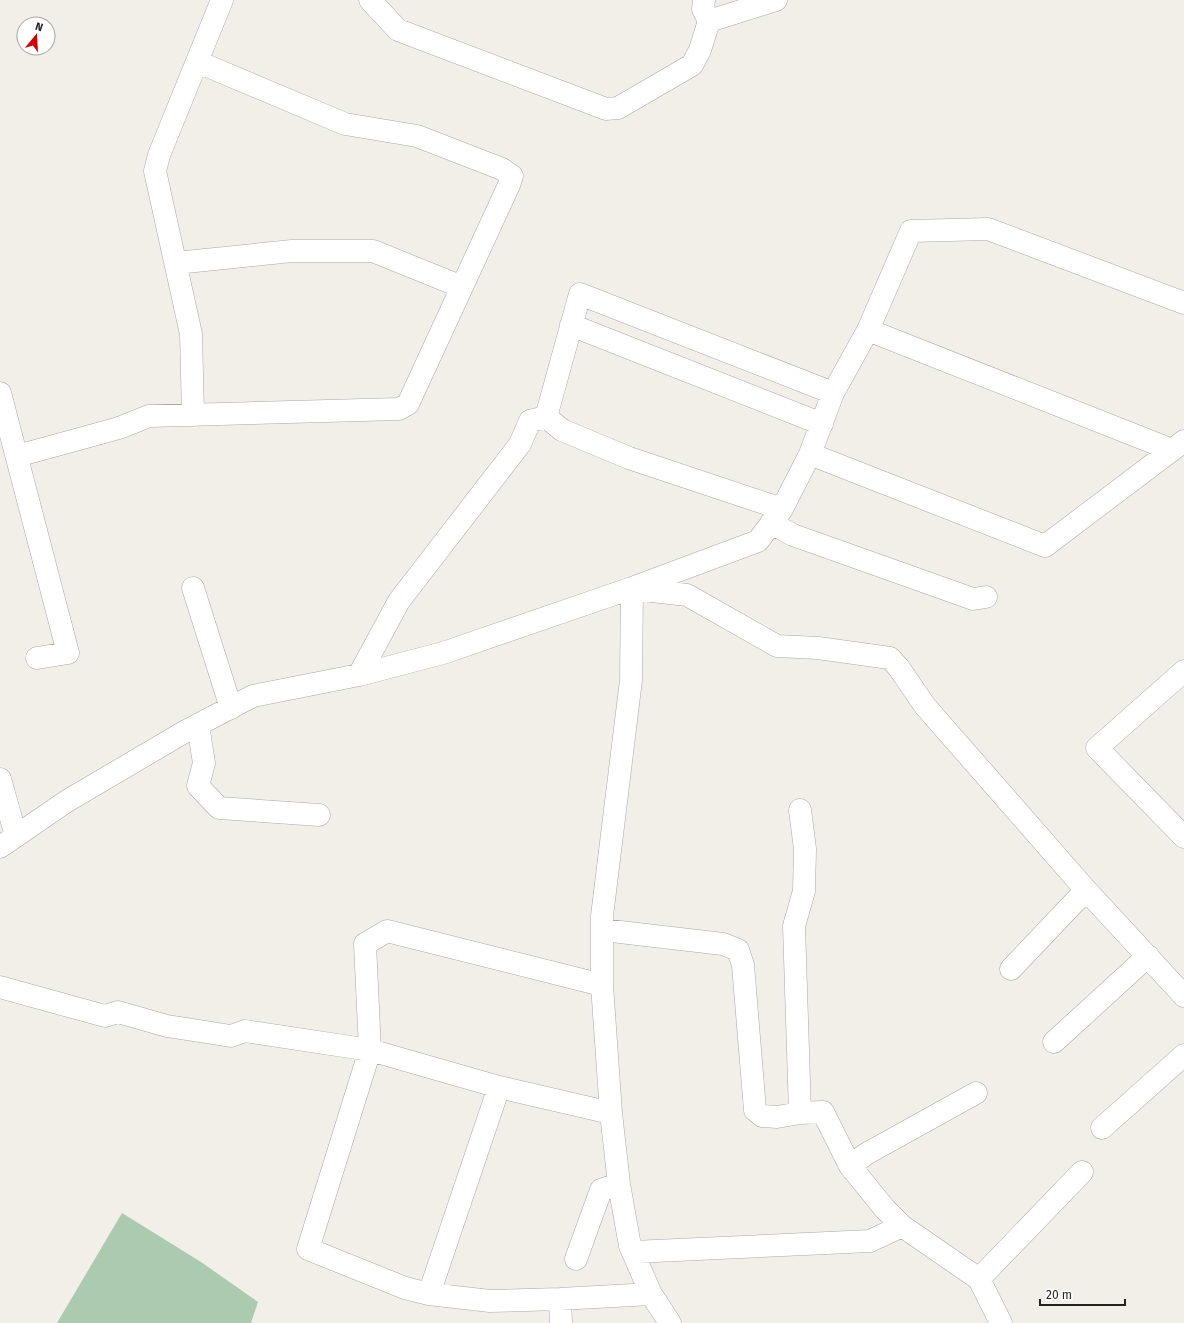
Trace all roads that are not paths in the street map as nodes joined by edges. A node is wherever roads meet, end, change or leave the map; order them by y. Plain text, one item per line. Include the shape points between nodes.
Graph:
1 (222, 0) edge
2 (370, 0) edge
3 (776, 0) edge
4 (706, 10) edge
5 (198, 62) junction
6 (176, 263) junction
7 (462, 287) junction
8 (1184, 303) edge
9 (571, 325) junction
10 (868, 330) junction
11 (0, 393) edge
12 (834, 393) junction
13 (193, 415) junction
14 (546, 417) junction
15 (822, 424) junction
16 (1178, 446) edge
17 (810, 454) junction
18 (16, 456) junction
19 (776, 516) junction
20 (193, 588) dead end
21 (632, 588) junction
22 (986, 597) dead end
23 (37, 658) dead end
24 (1184, 671) edge
25 (359, 675) junction
26 (230, 708) junction
27 (198, 725) junction
28 (0, 779) edge
29 (800, 810) dead end
30 (319, 815) dead end
31 (1184, 837) edge
32 (8, 842) edge
33 (1086, 890) junction
34 (603, 930) junction
35 (1148, 956) junction
36 (1011, 969) dead end
37 (602, 985) junction
38 (0, 987) edge
39 (1184, 996) edge
40 (1054, 1042) dead end
41 (370, 1050) junction
42 (1184, 1055) edge
43 (499, 1087) junction
44 (976, 1092) dead end
45 (611, 1113) junction
46 (800, 1113) junction
47 (1102, 1128) dead end
48 (850, 1166) junction
49 (1082, 1172) dead end
50 (619, 1184) junction
51 (902, 1226) junction
52 (633, 1252) junction
53 (576, 1259) dead end
54 (979, 1279) junction
55 (429, 1294) junction
56 (651, 1294) junction
57 (560, 1299) junction
58 (561, 1323) edge
59 (670, 1323) edge
60 (1001, 1323) edge

1 - 5 street
2 - 4 street via 398,30 606,109 618,108 692,65 700,50
3 - 4 street
5 - 6 street via 155,171
5 - 7 street via 345,124 417,136 502,169 512,176
6 - 7 street via 292,251 373,251
6 - 13 street via 191,334
7 - 13 street via 408,404 400,409
8 - 10 street via 988,229 911,231
9 - 12 street via 580,294
9 - 14 street
9 - 15 street
10 - 12 street
10 - 16 street
11 - 18 street
12 - 15 street
13 - 18 street via 149,416 119,428
14 - 19 street via 562,430
14 - 25 street via 530,421 520,444 399,601
15 - 17 street
16 - 17 street via 1045,546
17 - 19 street
18 - 23 street via 68,653
19 - 21 street via 758,541
19 - 22 street via 793,535 972,599
20 - 26 street
21 - 25 street via 443,653
21 - 33 street via 687,595 777,646 818,648 890,658 925,706
21 - 34 street via 631,680 602,916
24 - 31 street via 1096,748
25 - 26 street via 254,696
26 - 27 street
27 - 30 street via 204,762 198,786 219,808
27 - 32 street via 67,801
28 - 32 street
29 - 46 street via 805,849 804,891 794,926
33 - 35 street
33 - 36 street
34 - 37 street
34 - 46 street via 723,944 738,950 743,965 755,1110 762,1116 777,1117
35 - 39 street
35 - 40 street
37 - 41 street via 387,931 365,944
37 - 45 street
38 - 41 street via 105,1016 118,1012 167,1026 231,1036 245,1031
41 - 43 street
41 - 55 street via 308,1249 404,1288
42 - 47 street
43 - 45 street
43 - 55 street
44 - 48 street via 866,1154
45 - 50 street
46 - 48 street via 822,1112
48 - 51 street
49 - 54 street
50 - 52 street
50 - 53 street via 600,1190
51 - 52 street via 870,1241
51 - 54 street
52 - 56 street
54 - 60 street
55 - 57 street via 490,1301
56 - 57 street
56 - 59 street
57 - 58 street

